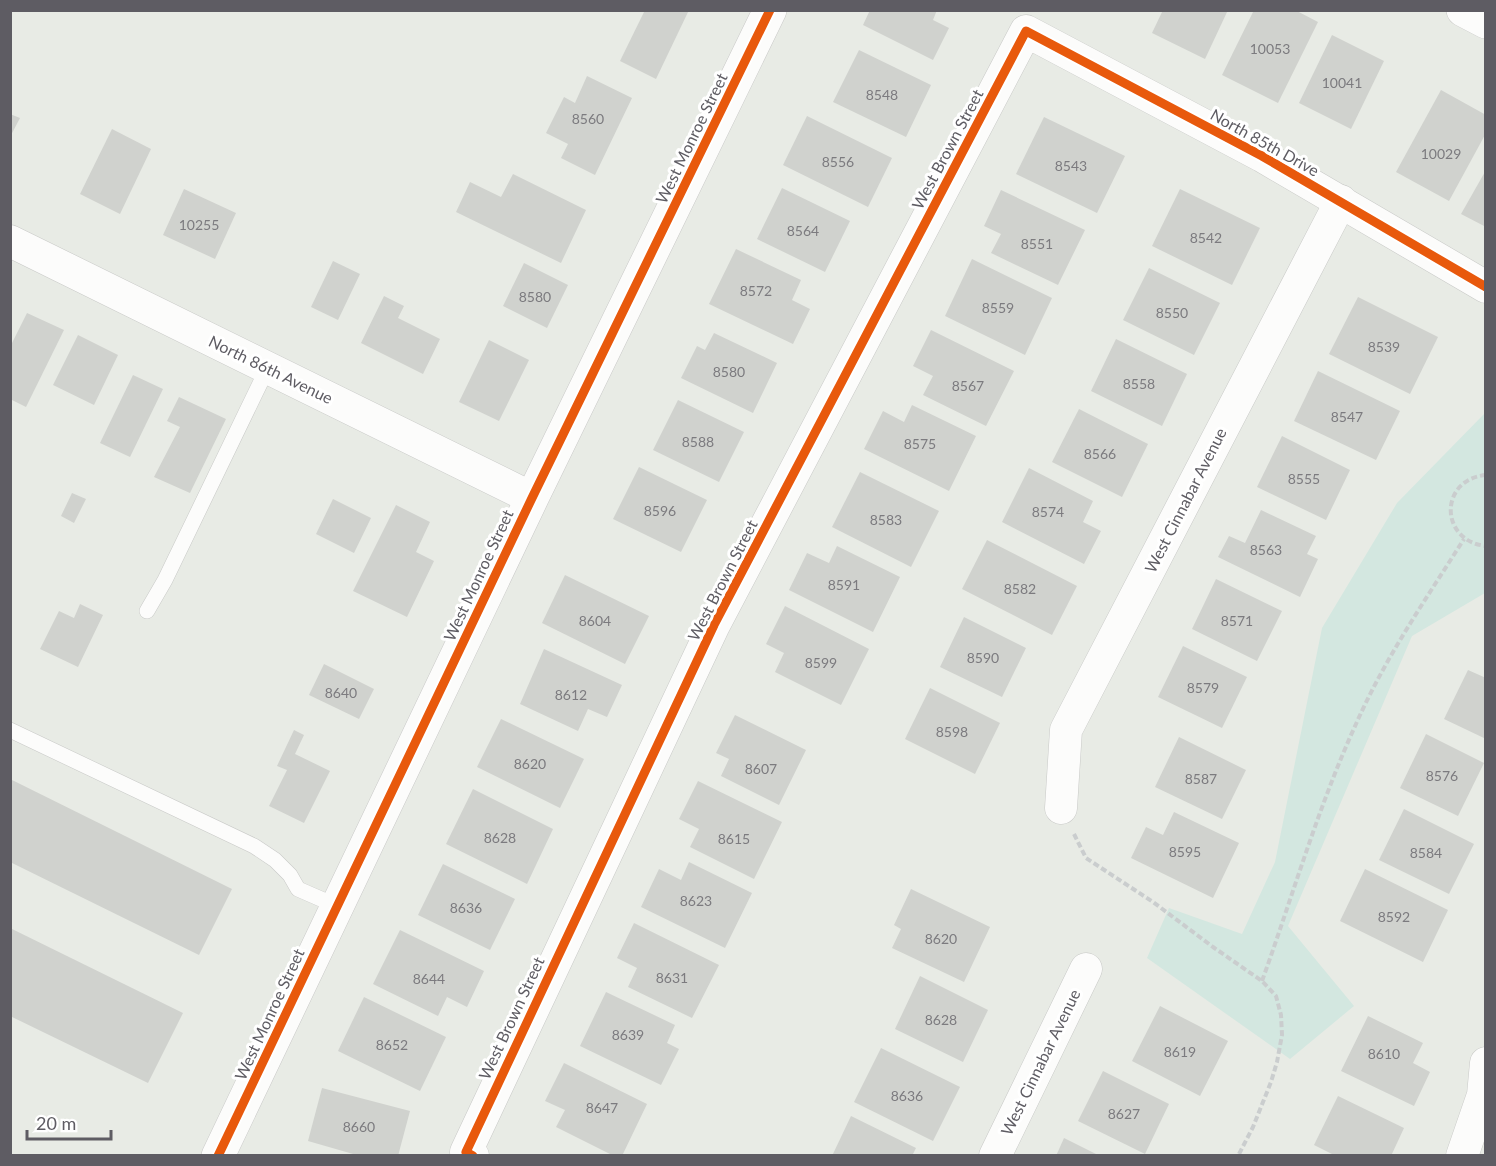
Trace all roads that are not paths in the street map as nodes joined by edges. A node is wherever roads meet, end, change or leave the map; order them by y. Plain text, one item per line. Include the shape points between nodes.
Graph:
1 (770, 10) edge
2 (1463, 10) edge
3 (1485, 22) edge
4 (1026, 31) joint
5 (1341, 201) junction
6 (10, 241) edge
7 (1485, 287) edge
8 (268, 367) junction
9 (532, 498) junction
10 (147, 611) dead end
11 (10, 729) edge
12 (1061, 808) road end
13 (337, 906) junction
14 (1086, 969) dead end
15 (1485, 1063) edge
16 (469, 1154) edge
17 (218, 1155) edge
18 (995, 1155) edge
19 (1462, 1155) edge

1 - 9 street, West Monroe Street
2 - 3 street
4 - 5 street, North 85th Drive
4 - 16 street, West Brown Street via 714,625
5 - 7 street, North 85th Drive
5 - 12 street, West Cinnabar Avenue via 1066,730
6 - 8 street, North 86th Avenue
8 - 9 street, North 86th Avenue
8 - 10 lane
9 - 13 street, West Monroe Street
11 - 13 lane via 254,846 275,860 298,889
13 - 17 street, West Monroe Street
14 - 18 street, West Cinnabar Avenue
15 - 19 street via 1483,1095

